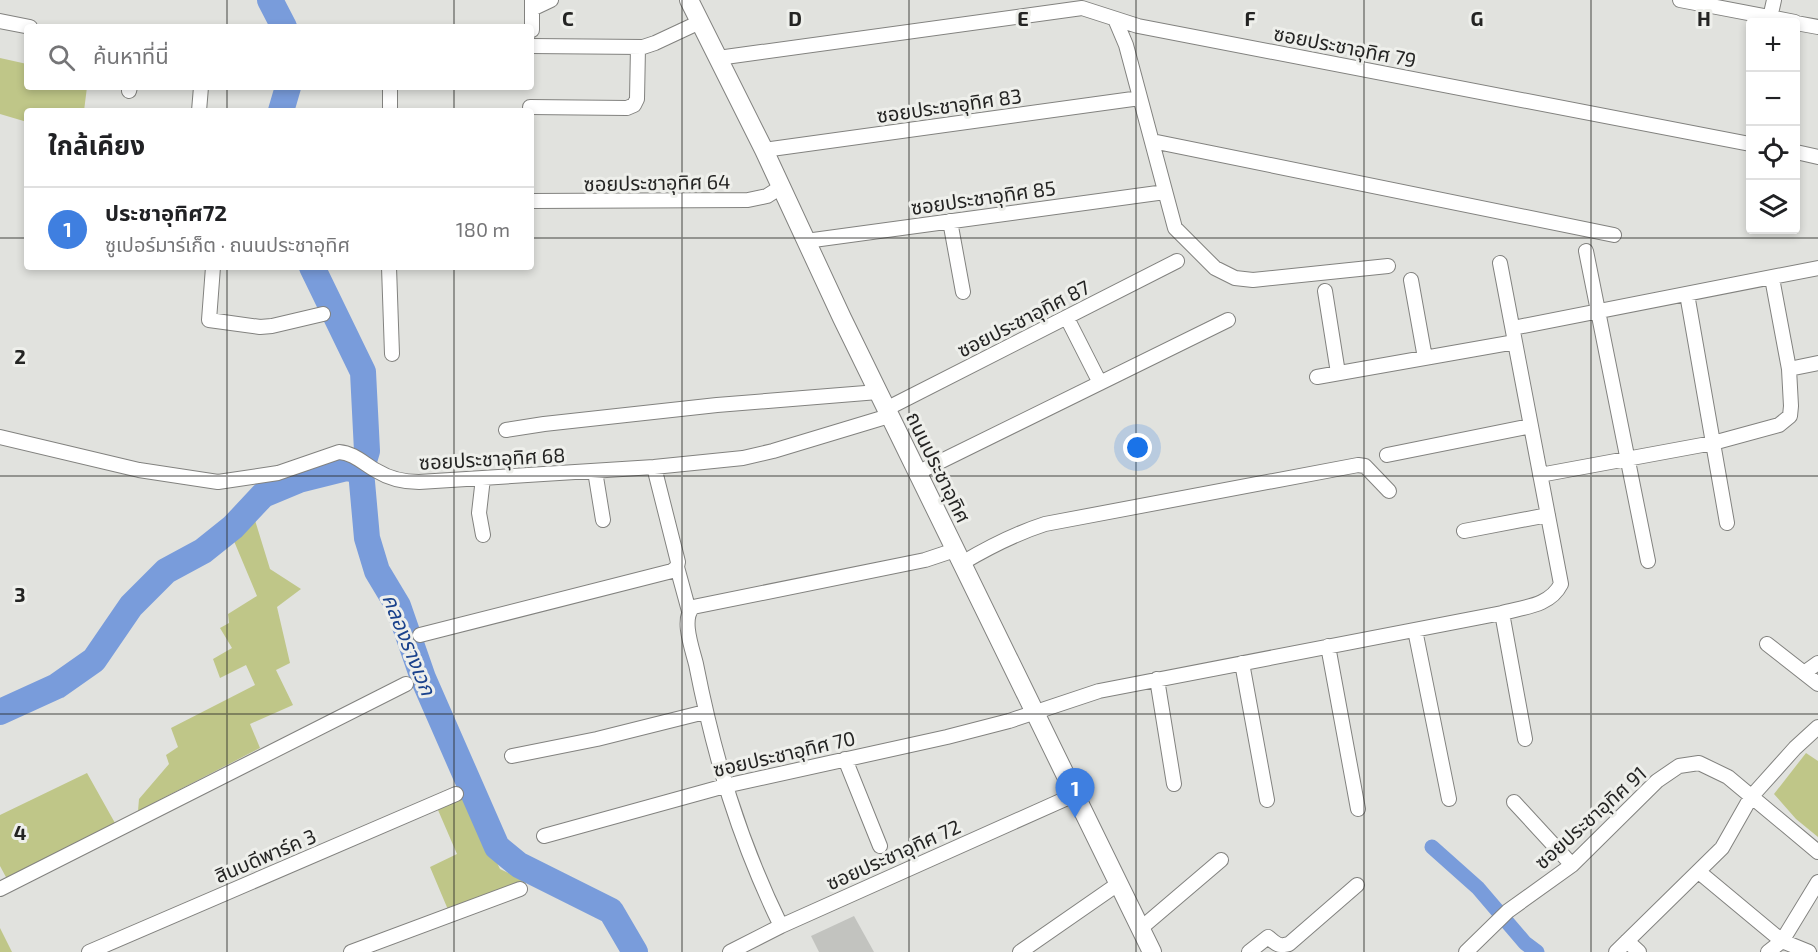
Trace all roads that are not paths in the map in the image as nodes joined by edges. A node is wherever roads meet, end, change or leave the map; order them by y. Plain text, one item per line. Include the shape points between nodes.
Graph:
1 (551, 0) edge
2 (689, 0) edge
3 (1680, 0) edge
4 (1774, 0) edge
5 (532, 4) edge
6 (1770, 18) joint
7 (1115, 19) junction
8 (0, 21) edge
9 (700, 22) junction
10 (1800, 23) edge
11 (532, 24) edge
12 (24, 26) edge
13 (1818, 27) edge
14 (534, 46) edge
15 (638, 47) junction
16 (718, 58) junction
17 (201, 90) edge
18 (390, 90) edge
19 (1140, 98) junction
20 (530, 107) dead end
21 (199, 108) edge
22 (390, 108) edge
23 (1152, 141) junction
24 (1746, 143) edge
25 (764, 150) junction
26 (1800, 153) edge
27 (1818, 157) edge
28 (781, 187) junction
29 (1166, 192) junction
30 (534, 201) edge
31 (950, 221) junction
32 (1614, 234) dead end
33 (806, 241) junction
34 (1586, 251) dead end
35 (1177, 261) dead end
36 (1500, 263) dead end
37 (1388, 266) dead end
38 (1818, 268) edge
39 (213, 270) edge
40 (389, 270) edge
41 (1772, 278) junction
42 (1411, 280) dead end
43 (1325, 291) dead end
44 (963, 292) dead end
45 (1687, 294) junction
46 (1598, 312) junction
47 (323, 314) dead end
48 (1067, 318) junction
49 (1228, 320) dead end
50 (1514, 335) junction
51 (392, 354) dead end
52 (1425, 358) junction
53 (1818, 363) edge
54 (1789, 369) junction
55 (1338, 373) junction
56 (1317, 377) dead end
57 (1100, 382) junction
58 (878, 392) junction
59 (888, 412) junction
60 (1531, 426) junction
61 (506, 430) dead end
62 (0, 437) edge
63 (1713, 443) junction
64 (1387, 455) dead end
65 (1627, 459) junction
66 (654, 467) junction
67 (595, 471) junction
68 (917, 472) junction
69 (1540, 475) junction
70 (483, 478) junction
71 (1389, 491) dead end
72 (1548, 515) junction
73 (603, 520) dead end
74 (1727, 523) dead end
75 (1464, 531) dead end
76 (483, 535) dead end
77 (958, 557) junction
78 (1648, 561) dead end
79 (676, 567) junction
80 (689, 611) junction
81 (1502, 613) junction
82 (1414, 630) junction
83 (420, 635) dead end
84 (1767, 644) dead end
85 (1328, 646) junction
86 (1242, 663) junction
87 (1818, 663) edge
88 (1804, 673) junction
89 (1157, 679) junction
90 (406, 684) dead end
91 (1818, 684) edge
92 (705, 712) junction
93 (1034, 712) junction
94 (1818, 727) edge
95 (1526, 738) dead end
96 (512, 756) dead end
97 (845, 759) junction
98 (1174, 784) dead end
99 (725, 786) junction
100 (456, 795) dead end
101 (1074, 795) junction
102 (1751, 796) junction
103 (1449, 799) dead end
104 (1267, 800) dead end
105 (1514, 802) dead end
106 (1358, 809) dead end
107 (544, 836) dead end
108 (880, 846) dead end
109 (1818, 852) edge
110 (1221, 860) dead end
111 (1572, 865) junction
112 (1699, 872) junction
113 (1818, 882) edge
114 (1118, 884) junction
115 (1357, 885) dead end
116 (0, 889) edge
117 (520, 889) dead end
118 (781, 926) junction
119 (1140, 929) junction
120 (1627, 941) junction
121 (1782, 941) junction
122 (89, 952) edge
123 (351, 952) edge
124 (730, 952) edge
125 (1020, 952) edge
126 (1152, 952) edge
127 (1249, 952) edge
128 (1466, 952) edge
129 (1616, 952) edge
130 (1639, 952) edge
131 (1768, 952) edge
132 (1809, 952) edge

1 - 5 street
2 - 9 main road, ถนนประชาอุทิศ
3 - 6 street
4 - 6 street
5 - 11 street
7 - 16 street, ซอยประชาอุทิศ 79 via 1082,8
7 - 19 street
7 - 24 street, ซอยประชาอุทิศ 79
8 - 12 street
9 - 15 street
9 - 16 main road, ถนนประชาอุทิศ
10 - 13 street
14 - 15 street
15 - 20 street via 634,105
16 - 25 main road, ถนนประชาอุทิศ
17 - 21 street
18 - 22 street
19 - 23 street
19 - 25 street, ซอยประชาอุทิศ 83
23 - 29 street
23 - 32 street
25 - 28 main road, ถนนประชาอุทิศ
26 - 27 street
28 - 30 street, ซอยประชาอุทิศ 64 via 767,196 748,200
28 - 33 main road, ถนนประชาอุทิศ
29 - 31 street, ซอยประชาอุทิศ 85
29 - 37 street via 1175,228 1215,268 1235,278 1254,280
31 - 33 street, ซอยประชาอุทิศ 85
31 - 44 street
33 - 58 main road, ถนนประชาอุทิศ
34 - 46 street
35 - 48 street, ซอยประชาอุทิศ 87
36 - 50 street
38 - 41 street
39 - 47 street via 209,320 260,327
40 - 51 street
41 - 45 street
41 - 54 street
42 - 52 street
43 - 55 street
45 - 46 street
45 - 63 street
46 - 50 street
46 - 65 street
48 - 57 street
48 - 59 street, ซอยประชาอุทิศ 87
49 - 57 street
50 - 52 street
50 - 60 street
52 - 55 street
53 - 54 street
54 - 63 street via 1790,416 1779,425
55 - 56 street
57 - 68 street
58 - 59 main road, ถนนประชาอุทิศ
58 - 61 street via 717,405
59 - 66 street, ซอยประชาอุทิศ 68 via 805,442 743,458
59 - 68 main road, ถนนประชาอุทิศ
60 - 64 street
60 - 69 street
62 - 70 street, ซอยประชาอุทิศ 68 via 139,470 218,482 278,473 339,452 349,453 378,472 407,482
63 - 65 street
63 - 74 street
65 - 69 street
65 - 78 street
66 - 67 street, ซอยประชาอุทิศ 68
66 - 79 street via 678,562
67 - 70 street, ซอยประชาอุทิศ 68
67 - 73 street
68 - 77 main road, ถนนประชาอุทิศ
69 - 72 street
70 - 76 street via 479,513
71 - 77 street via 1365,466 1358,465 1045,524
72 - 75 street
72 - 81 street, ซอยประชาอุทิศ 70 via 1561,584 1556,594 1545,601
77 - 80 street via 925,560 693,607
77 - 93 main road, ถนนประชาอุทิศ
79 - 80 street
79 - 83 street via 672,572
80 - 92 street
81 - 82 street, ซอยประชาอุทิศ 70
81 - 95 street
82 - 85 street, ซอยประชาอุทิศ 70
82 - 103 street
84 - 88 street
85 - 86 street, ซอยประชาอุทิศ 70
85 - 106 street
86 - 89 street, ซอยประชาอุทิศ 70
86 - 104 street
87 - 88 street
88 - 91 street
89 - 93 street, ซอยประชาอุทิศ 70 via 1099,691
89 - 98 street
90 - 116 street
92 - 96 street
92 - 99 street
93 - 97 street, ซอยประชาอุทิศ 70 via 958,734
93 - 101 main road, ถนนประชาอุทิศ
94 - 102 street
97 - 99 street, ซอยประชาอุทิศ 70
97 - 108 street
99 - 107 street, ซอยประชาอุทิศ 70
99 - 118 street via 757,877
100 - 122 street, สินบดีพาร์ค 3
101 - 114 main road, ถนนประชาอุทิศ
101 - 118 street, ซอยประชาอุทิศ 72
102 - 109 street, ซอยประชาอุทิศ 91
102 - 111 street, ซอยประชาอุทิศ 91 via 1728,777 1699,763 1679,765
102 - 112 street via 1722,848
105 - 111 street
110 - 119 street
111 - 128 street, ซอยประชาอุทิศ 91 via 1508,911
112 - 120 street
112 - 121 street
113 - 121 street
114 - 119 main road, ถนนประชาอุทิศ
114 - 125 street
115 - 127 street via 1289,944 1275,944 1268,937
117 - 123 street
118 - 124 street, ซอยประชาอุทิศ 72
119 - 126 main road, ถนนประชาอุทิศ
120 - 129 street
120 - 130 street
121 - 131 street
121 - 132 street

